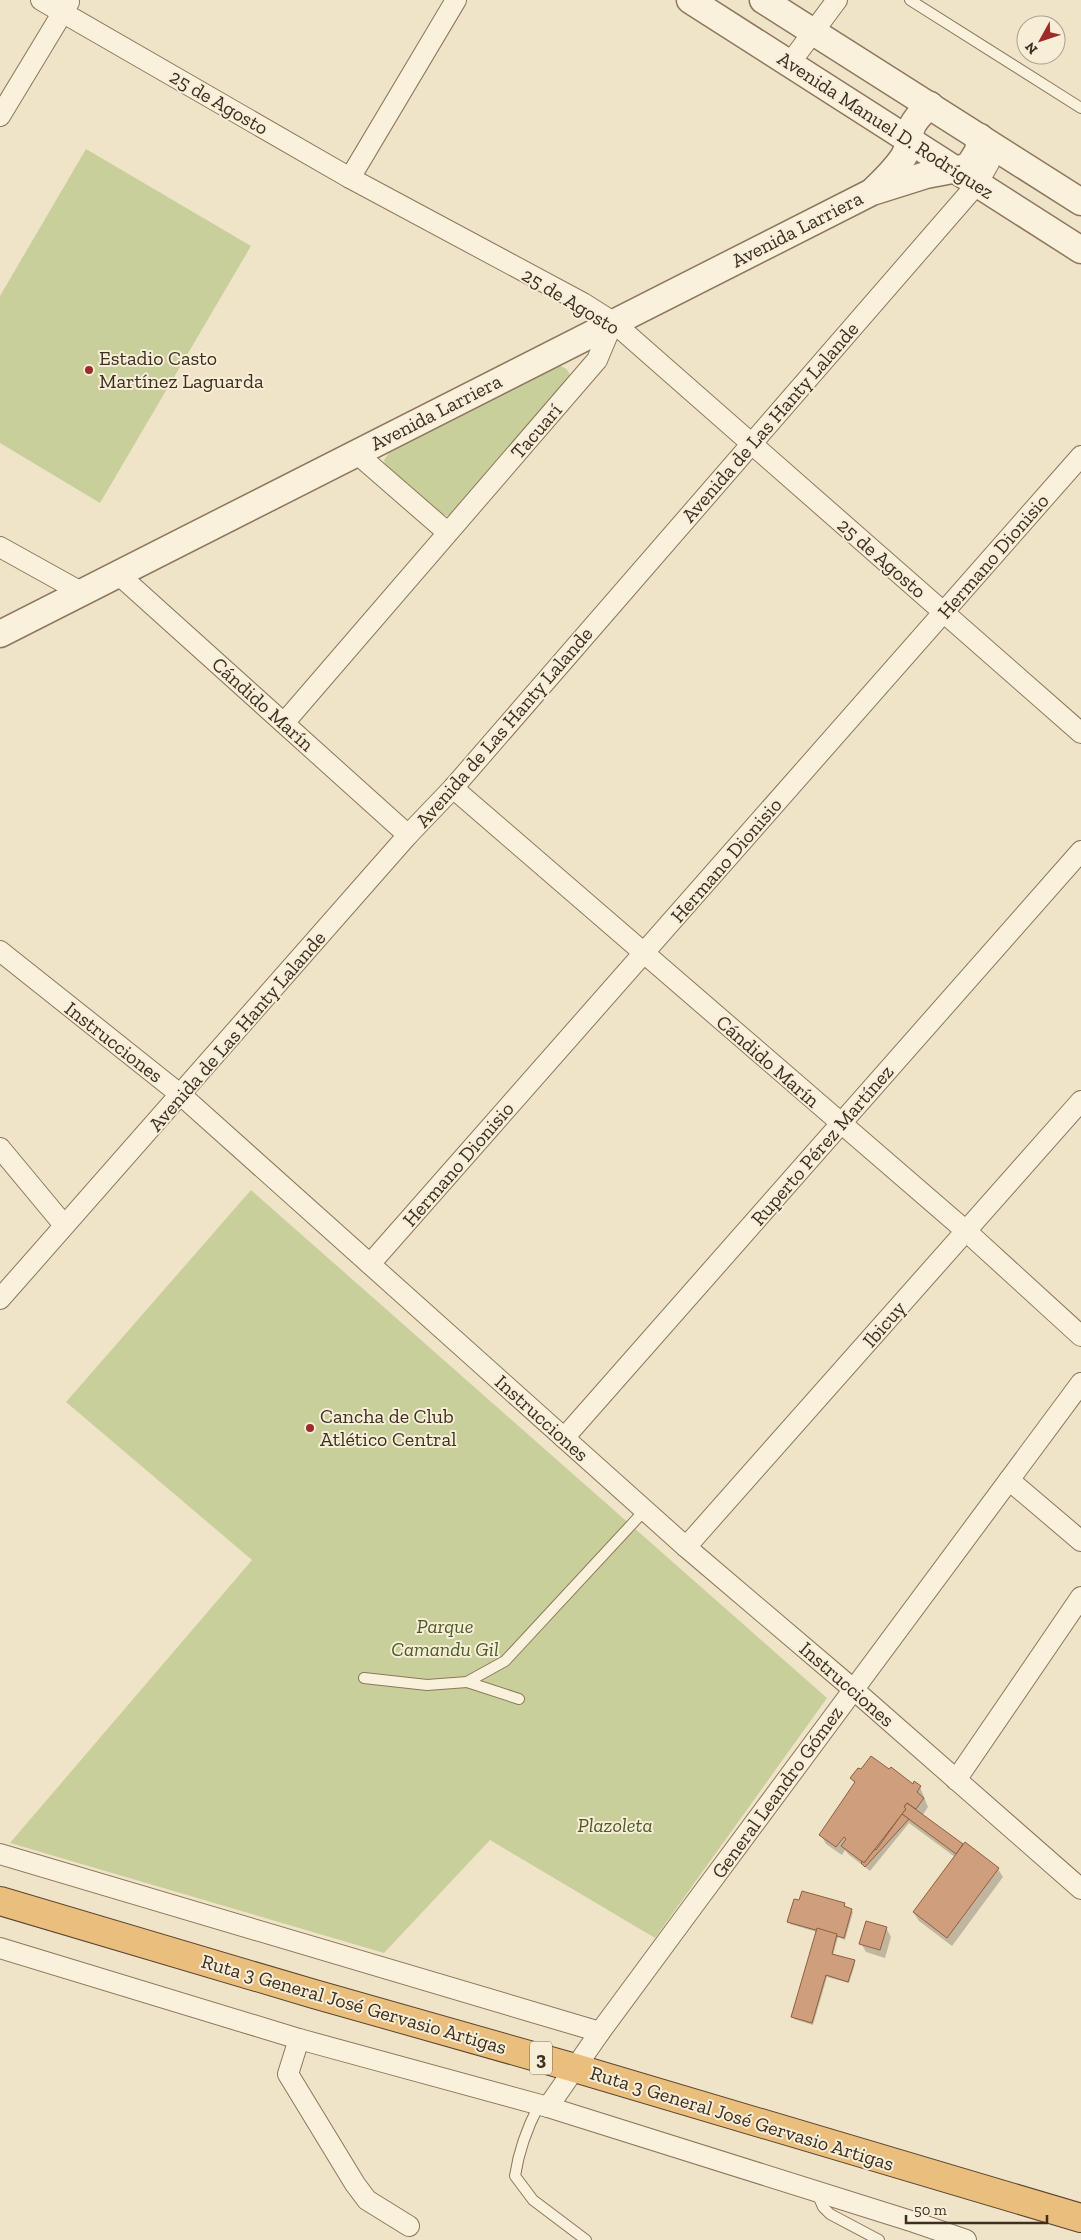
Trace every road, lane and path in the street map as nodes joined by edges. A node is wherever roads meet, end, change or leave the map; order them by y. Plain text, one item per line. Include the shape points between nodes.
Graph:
1 (41, 0) edge
2 (456, 0) edge
3 (690, 0) edge
4 (763, 0) edge
5 (837, 0) edge
6 (910, 0) edge
7 (66, 6) edge
8 (812, 31) junction
9 (790, 63) junction
10 (930, 106) junction
11 (1081, 108) edge
12 (0, 116) edge
13 (911, 141) junction
14 (987, 141) junction
15 (967, 177) junction
16 (350, 178) junction
17 (872, 192) junction
18 (1081, 202) edge
19 (1081, 250) edge
20 (613, 322) junction
21 (752, 443) junction
22 (355, 452) junction
23 (1081, 456) edge
24 (448, 532) junction
25 (0, 548) edge
26 (117, 573) junction
27 (81, 592) junction
28 (944, 613) junction
29 (0, 634) edge
30 (284, 723) junction
31 (1081, 734) edge
32 (453, 788) junction
33 (408, 835) junction
34 (1081, 851) edge
35 (0, 951) edge
36 (643, 954) junction
37 (181, 1095) junction
38 (1081, 1101) edge
39 (841, 1124) junction
40 (0, 1148) edge
41 (64, 1225) junction
42 (966, 1231) junction
43 (370, 1264) junction
44 (0, 1299) edge
45 (1081, 1336) edge
46 (1081, 1383) edge
47 (564, 1438) junction
48 (1009, 1480) junction
49 (645, 1510) junction
50 (1081, 1541) edge
51 (686, 1547) junction
52 (1081, 1597) edge
53 (364, 1678) dead end
54 (466, 1682) junction
55 (853, 1689) junction
56 (519, 1699) dead end
57 (956, 1780) junction
58 (0, 1854) edge
59 (1081, 1889) edge
60 (0, 1901) edge
61 (0, 1948) edge
62 (600, 2032) junction
63 (299, 2038) junction
64 (575, 2068) junction
65 (544, 2106) junction
66 (816, 2191) junction
67 (1081, 2218) edge
68 (409, 2226) dead end
69 (586, 2240) edge
70 (879, 2240) edge
71 (966, 2240) edge

1 - 7 street, 25 de Agosto
2 - 16 street
3 - 9 street, Avenida Manuel D. Rodríguez
4 - 8 street, Avenida Manuel D. Rodríguez
5 - 8 street
6 - 11 lane
7 - 12 street
7 - 16 street, 25 de Agosto
8 - 9 street
8 - 10 street, Avenida Manuel D. Rodríguez
9 - 13 street, Avenida Manuel D. Rodríguez
10 - 13 street, Avenida Larriera via 911,128
10 - 14 street, Avenida Manuel D. Rodríguez
13 - 15 street, Avenida Manuel D. Rodríguez
13 - 17 street, Avenida Larriera via 892,172
14 - 15 street, Avenida Larriera via 970,164
14 - 18 street, Avenida Manuel D. Rodríguez
15 - 17 street, Avenida Larriera via 926,175
15 - 19 street, Avenida Manuel D. Rodríguez
15 - 21 street, Avenida de Las Hanty Lalande
16 - 20 street, 25 de Agosto
17 - 20 street, Avenida Larriera
20 - 21 street, 25 de Agosto
20 - 22 street, Avenida Larriera
20 - 24 street, Tacuarí via 597,360
21 - 28 street, 25 de Agosto
21 - 32 street, Avenida de Las Hanty Lalande
22 - 24 street
22 - 26 street, Avenida Larriera
23 - 28 street, Hermano Dionisio
24 - 30 street, Tacuarí
25 - 27 street
26 - 27 street, Avenida Larriera
26 - 30 street, Cándido Marín
27 - 29 street, Avenida Larriera
28 - 31 street, 25 de Agosto
28 - 36 street, Hermano Dionisio
30 - 33 street, Cándido Marín
32 - 33 street, Avenida de Las Hanty Lalande
32 - 36 street, Cándido Marín
33 - 37 street, Avenida de Las Hanty Lalande
34 - 39 street, Ruperto Pérez Martínez
35 - 37 street, Instrucciones
36 - 39 street, Cándido Marín
36 - 43 street, Hermano Dionisio
37 - 41 street, Avenida de Las Hanty Lalande
37 - 43 street, Instrucciones
38 - 42 street, Ibicuy
39 - 42 street, Cándido Marín
39 - 47 street, Ruperto Pérez Martínez
40 - 41 street
41 - 44 street, Avenida de Las Hanty Lalande
42 - 45 street, Cándido Marín
42 - 51 street, Ibicuy
43 - 47 street, Instrucciones
46 - 48 street, General Leandro Gómez
47 - 49 street, Instrucciones
48 - 50 street
48 - 55 street, General Leandro Gómez
49 - 51 street, Instrucciones
49 - 54 lane via 505,1661
51 - 55 street, Instrucciones
52 - 57 street
53 - 54 lane via 427,1685
54 - 56 lane
55 - 57 street, Instrucciones
55 - 62 street, General Leandro Gómez
57 - 59 street, Instrucciones
58 - 62 street, Ruta 3 General José Gervasio Artigas
60 - 64 highway, Ruta 3 General José Gervasio Artigas / 3
61 - 63 street
62 - 64 street, General Leandro Gómez
63 - 65 street
63 - 68 street via 288,2074 354,2184 367,2200
64 - 65 street, General Leandro Gómez
64 - 67 highway, Ruta 3 General José Gervasio Artigas / 3
65 - 66 street
65 - 69 lane via 524,2134 515,2176 533,2200
66 - 70 lane via 830,2214
66 - 71 street

